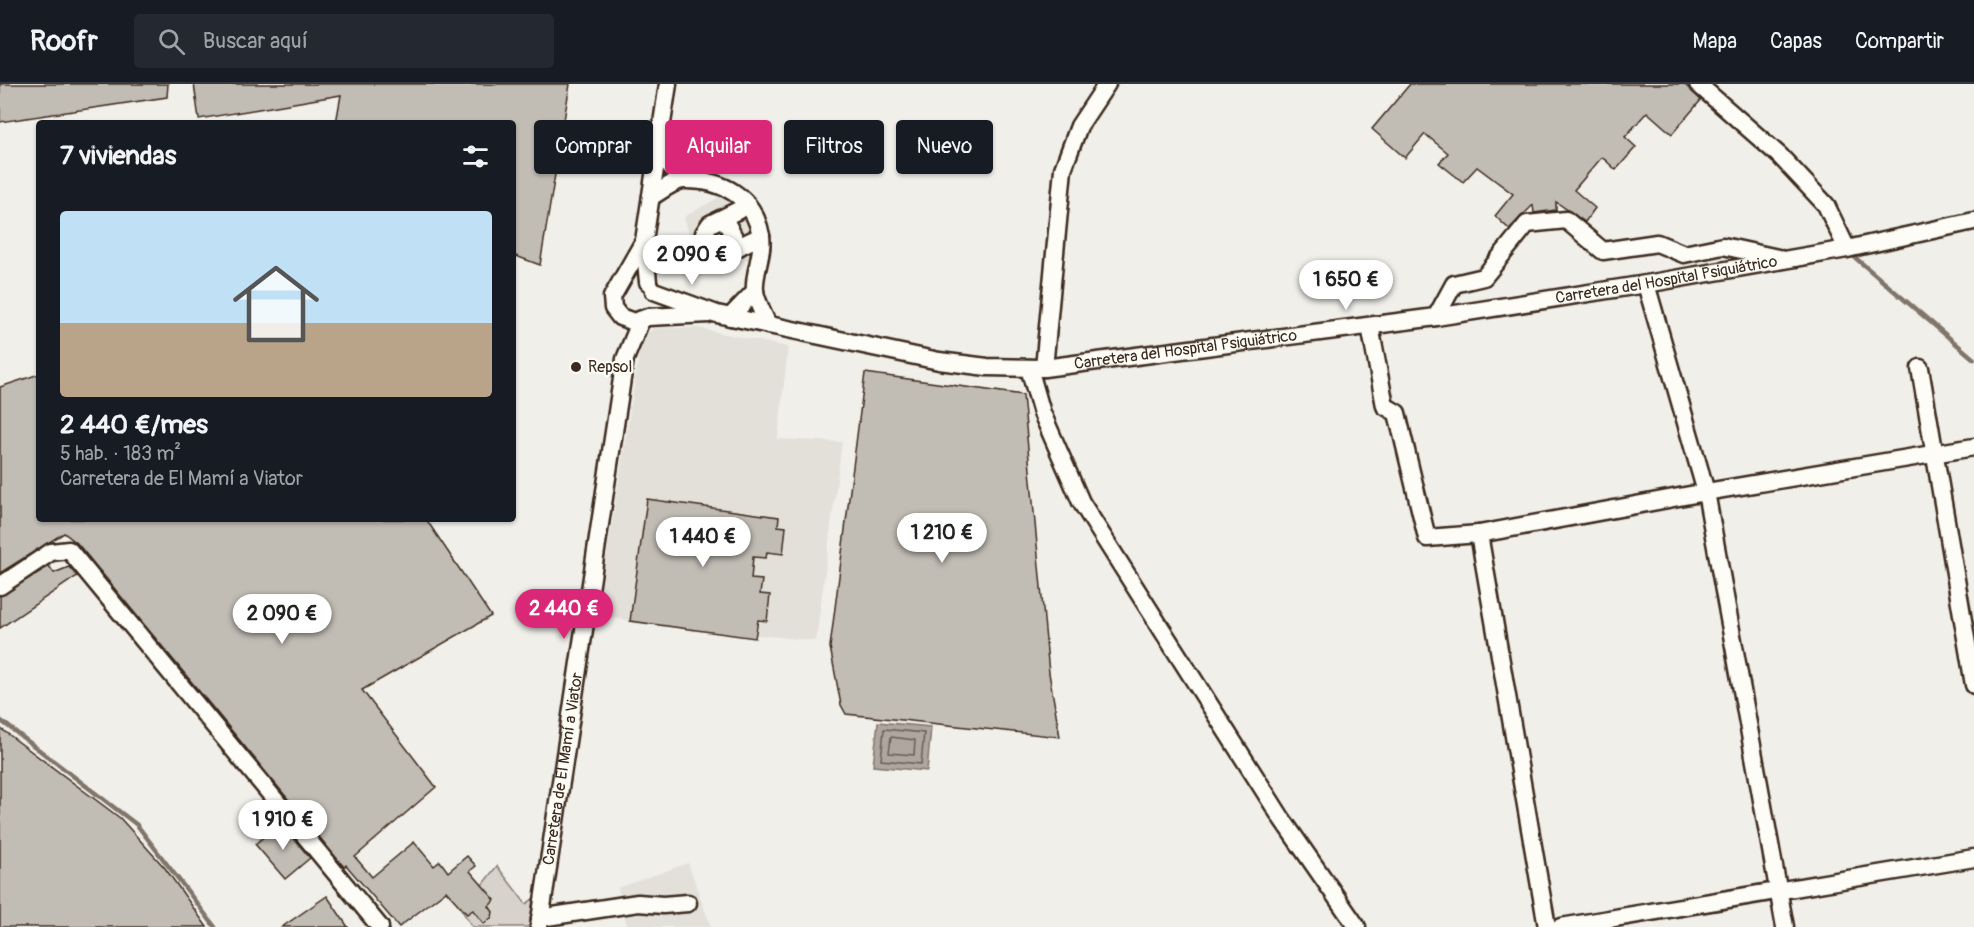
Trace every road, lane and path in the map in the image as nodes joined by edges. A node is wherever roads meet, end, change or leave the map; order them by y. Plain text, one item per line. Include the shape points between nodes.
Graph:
1 (669, 84) edge
2 (1107, 84) edge
3 (1698, 84) edge
4 (658, 150) junction
5 (681, 180) junction
6 (651, 197) junction
7 (747, 206) junction
8 (724, 218) junction
9 (1974, 221) edge
10 (761, 236) junction
11 (644, 241) junction
12 (738, 247) junction
13 (1847, 249) junction
14 (1784, 260) junction
15 (620, 282) junction
16 (1646, 284) junction
17 (651, 286) junction
18 (755, 291) junction
19 (723, 315) junction
20 (620, 317) junction
21 (1436, 317) junction
22 (645, 319) junction
23 (768, 325) junction
24 (1371, 326) junction
25 (625, 359) junction
26 (1036, 368) junction
27 (1920, 368) dead end
28 (1974, 447) edge
29 (1933, 453) junction
30 (1706, 492) junction
31 (1479, 534) junction
32 (0, 586) edge
33 (1974, 685) edge
34 (1974, 858) edge
35 (1778, 891) junction
36 (688, 903) dead end
37 (540, 922) edge
38 (380, 927) edge
39 (1357, 927) edge
40 (1547, 927) edge
41 (1561, 927) edge
42 (1785, 927) edge

1 - 4 street
2 - 26 street via 1079,126 1063,170
3 - 13 street via 1780,156 1826,205
4 - 5 street
4 - 6 street
5 - 6 street
5 - 7 street via 732,189
6 - 11 street
7 - 8 street
7 - 10 street
8 - 12 street
8 - 12 street via 710,224 704,233 713,251 723,254
9 - 13 street, Carretera del Hospital Psiquiátrico
10 - 12 street
10 - 18 street
11 - 15 street
11 - 17 street
13 - 14 street, Carretera del Hospital Psiquiátrico
14 - 16 street, Carretera del Hospital Psiquiátrico
14 - 21 street via 1723,246 1684,254 1657,243 1603,251 1566,220 1527,224 1484,278 1454,284
15 - 17 street via 634,278
15 - 20 street via 612,297 613,308
16 - 21 street, Carretera del Hospital Psiquiátrico
16 - 30 street
17 - 19 street
17 - 22 street via 656,303
18 - 19 street
18 - 23 street
19 - 22 street
19 - 23 street, Carretera del Hospital Psiquiátrico
20 - 22 street via 627,321
20 - 25 street
21 - 24 street, Carretera del Hospital Psiquiátrico
22 - 25 street
23 - 26 street, Carretera del Hospital Psiquiátrico via 939,361
24 - 26 street, Carretera del Hospital Psiquiátrico
24 - 31 street via 1385,406 1397,413 1427,538
25 - 37 street, Carretera de El Mamí a Viator
26 - 39 street via 1042,413 1081,502 1282,819
27 - 29 street
28 - 29 street
29 - 30 street
29 - 33 street
30 - 31 street
30 - 35 street
31 - 40 street
32 - 38 street via 51,552 69,550
34 - 35 street
35 - 41 street
35 - 42 street
36 - 37 street via 638,903

